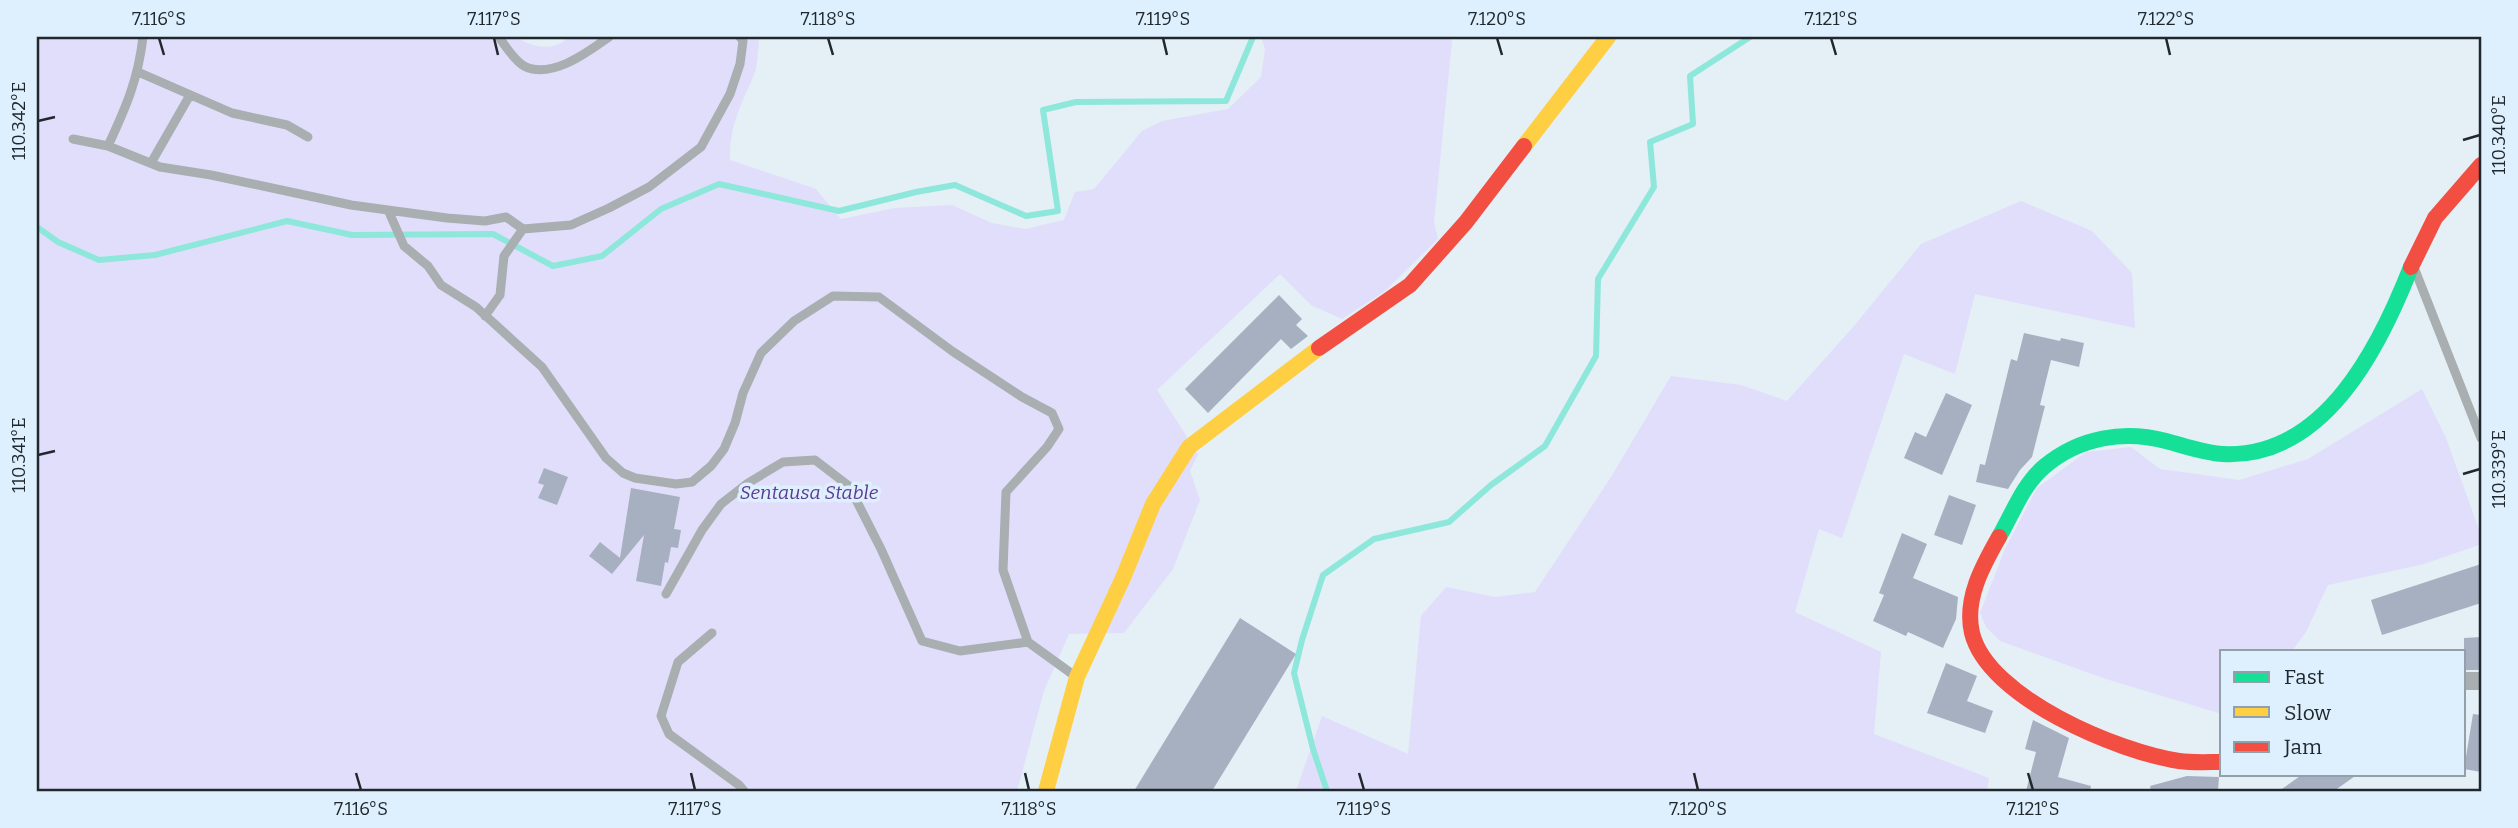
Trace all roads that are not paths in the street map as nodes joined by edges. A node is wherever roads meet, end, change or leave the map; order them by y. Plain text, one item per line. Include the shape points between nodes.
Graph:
1 (143, 37) edge
2 (499, 37) edge
3 (609, 37) edge
4 (740, 37) edge
5 (1608, 37) edge
6 (138, 72) junction
7 (190, 95) junction
8 (308, 137) dead end
9 (73, 139) dead end
10 (108, 146) junction
11 (151, 163) junction
12 (2481, 165) edge
13 (388, 210) junction
14 (521, 233) junction
15 (2413, 264) junction
16 (485, 316) junction
17 (2481, 438) edge
18 (666, 594) dead end
19 (712, 633) dead end
20 (1028, 642) junction
21 (1077, 677) junction
22 (2220, 762) edge
23 (744, 791) edge
24 (1046, 791) edge

1 - 6 lane
2 - 3 lane via 522,65 536,70 558,67
4 - 14 lane via 740,64 730,94 701,147 649,187 610,208 571,225
5 - 21 street via 1465,222 1410,285 1308,355 1189,447 1153,504
6 - 7 lane
6 - 10 lane
7 - 8 lane via 232,113 287,125
7 - 11 lane
9 - 10 lane
10 - 11 lane
11 - 13 lane
12 - 15 street via 2440,210
13 - 14 lane via 447,218 506,217
13 - 16 lane via 404,246 428,266 441,285
14 - 16 lane via 504,256 500,295
15 - 17 lane
15 - 22 street via 2366,366 2305,428 2277,444 2234,455 2125,434 2073,448 2033,479 1979,578 1969,616 1972,632 1985,664 2001,680 2048,711 2113,742 2164,759
16 - 20 lane via 542,368 615,467 635,478 676,485 692,482 724,449 761,353 794,321 833,296 879,297 951,351 1052,413 1059,429 1006,492 1003,570
18 - 20 lane via 721,504 783,462 815,460 849,486 922,641 960,651
19 - 23 lane via 678,663 662,716 669,734
20 - 21 lane
21 - 24 street

